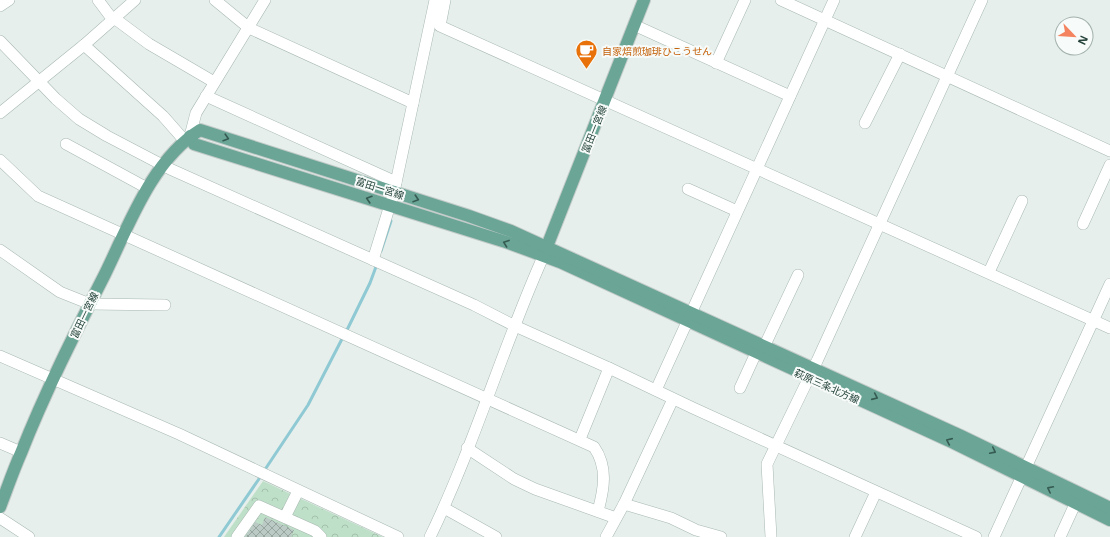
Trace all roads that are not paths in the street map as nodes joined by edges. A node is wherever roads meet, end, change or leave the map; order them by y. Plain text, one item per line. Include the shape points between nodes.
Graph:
1 (9, 0) edge
2 (98, 0) edge
3 (135, 0) edge
4 (215, 0) edge
5 (265, 0) edge
6 (435, 0) edge
7 (445, 0) edge
8 (644, 0) edge
9 (745, 0) edge
10 (781, 0) edge
11 (834, 0) edge
12 (982, 0) edge
13 (0, 6) edge
14 (114, 19) junction
15 (825, 21) junction
16 (634, 25) junction
17 (249, 28) junction
18 (0, 41) edge
19 (84, 45) junction
20 (900, 54) junction
21 (716, 63) junction
22 (947, 76) junction
23 (38, 81) junction
24 (214, 82) junction
25 (206, 96) junction
26 (790, 96) junction
27 (606, 100) junction
28 (413, 103) junction
29 (0, 111) edge
30 (865, 123) dead end
31 (187, 138) junction
32 (66, 144) dead end
33 (1110, 151) edge
34 (4, 164) edge
35 (1110, 165) edge
36 (164, 166) junction
37 (757, 169) junction
38 (0, 176) edge
39 (395, 187) junction
40 (147, 188) junction
41 (688, 189) dead end
42 (1022, 201) dead end
43 (389, 205) junction
44 (737, 211) junction
45 (880, 223) junction
46 (1082, 224) dead end
47 (124, 236) junction
48 (545, 252) junction
49 (1, 253) edge
50 (376, 261) junction
51 (989, 272) junction
52 (798, 275) dead end
53 (1110, 284) edge
54 (90, 304) junction
55 (165, 305) dead end
56 (689, 318) junction
57 (1093, 320) junction
58 (515, 326) junction
59 (1110, 328) edge
60 (760, 350) junction
61 (0, 356) edge
62 (609, 368) junction
63 (811, 374) junction
64 (53, 379) junction
65 (740, 388) dead end
66 (656, 390) junction
67 (487, 398) junction
68 (673, 399) junction
69 (580, 439) junction
70 (0, 443) edge
71 (776, 446) junction
72 (467, 448) junction
73 (21, 452) junction
74 (1024, 471) junction
75 (3, 491) edge
76 (298, 491) junction
77 (876, 492) junction
78 (1076, 502) junction
79 (624, 504) junction
80 (0, 507) edge
81 (444, 508) junction
82 (1110, 508) edge
83 (598, 511) junction
84 (0, 518) edge
85 (285, 518) junction
86 (616, 518) junction
87 (1110, 520) edge
88 (29, 537) edge
89 (237, 537) edge
90 (321, 537) edge
91 (398, 537) edge
92 (430, 537) edge
93 (496, 537) edge
94 (608, 537) edge
95 (721, 537) edge
96 (771, 537) edge
97 (855, 537) edge
98 (976, 537) edge
99 (994, 537) edge
100 (1060, 537) edge

1 - 13 street
2 - 14 street
3 - 14 street
4 - 17 street
5 - 17 street
6 - 28 street
7 - 27 street via 440,26
8 - 16 main road, 冨田一宮線
9 - 21 street
10 - 15 street
11 - 15 street
12 - 22 street
14 - 19 street
14 - 24 street via 149,44
15 - 20 street
15 - 26 street
16 - 21 street
16 - 27 main road, 冨田一宮線
17 - 24 street
17 - 28 street
18 - 23 street
19 - 23 street
19 - 31 street
20 - 22 street
20 - 30 street
21 - 26 street
22 - 33 street
22 - 45 street
23 - 29 street
23 - 36 street via 79,119
24 - 25 street
25 - 31 street via 196,113
25 - 39 street
26 - 37 street
27 - 37 street
27 - 48 main road, 冨田一宮線
28 - 39 street
31 - 36 main road, 富田一宮線 via 169,155
31 -> 39 main road, 富田一宮線 via 200,130
43 -> 31 main road, 富田一宮線 via 194,144
32 - 40 street
34 - 38 street
34 - 47 street via 38,196
35 - 46 street
36 - 40 main road, 富田一宮線
36 - 50 street
37 - 44 street
37 - 45 street
39 - 43 street
39 -> 48 main road, 富田一宮線 via 469,216
40 - 47 main road, 富田一宮線
41 - 44 street
42 - 51 street
48 -> 43 main road, 富田一宮線
43 - 50 street
44 - 56 street
45 - 51 street
45 - 63 street
47 - 54 main road, 富田一宮線
47 - 67 street
48 - 56 main road, 萩原三条北方線
48 - 58 street
49 - 54 street via 60,292
50 - 58 street
51 - 57 street
52 - 60 street
53 - 57 street
54 - 55 street
54 - 64 main road, 富田一宮線
56 - 60 main road, 萩原三条北方線
56 - 66 street
57 - 59 street
57 - 74 street
58 - 62 street
58 - 67 street
60 - 63 main road, 萩原三条北方線
60 - 65 street
61 - 64 street
62 - 66 street
62 - 69 street
63 - 71 street
63 - 74 main road, 萩原三条北方線
64 - 73 main road, 富田一宮線
64 - 76 street via 179,434
66 - 68 street
67 - 69 street
67 - 72 street
68 - 71 street
68 - 79 street
69 - 83 street via 594,447 600,455 603,491
70 - 73 street
71 - 77 street
71 - 96 street via 767,464
72 - 81 street
72 - 83 street via 514,479
73 - 75 main road, 富田一宮線
78 -> 74 main road, 萩原三条北方線
74 - 82 main road, 萩原三条北方線
74 - 99 street
75 - 80 main road, 富田一宮線
76 - 85 street
76 - 91 street
77 - 97 street
77 - 98 street
78 - 87 main road, 萩原三条北方線
78 - 100 street
79 - 86 street
79 - 95 street
81 - 92 street
81 - 93 street
83 - 86 street
84 - 88 street
85 - 89 street via 259,506
85 - 90 street
86 - 94 street

